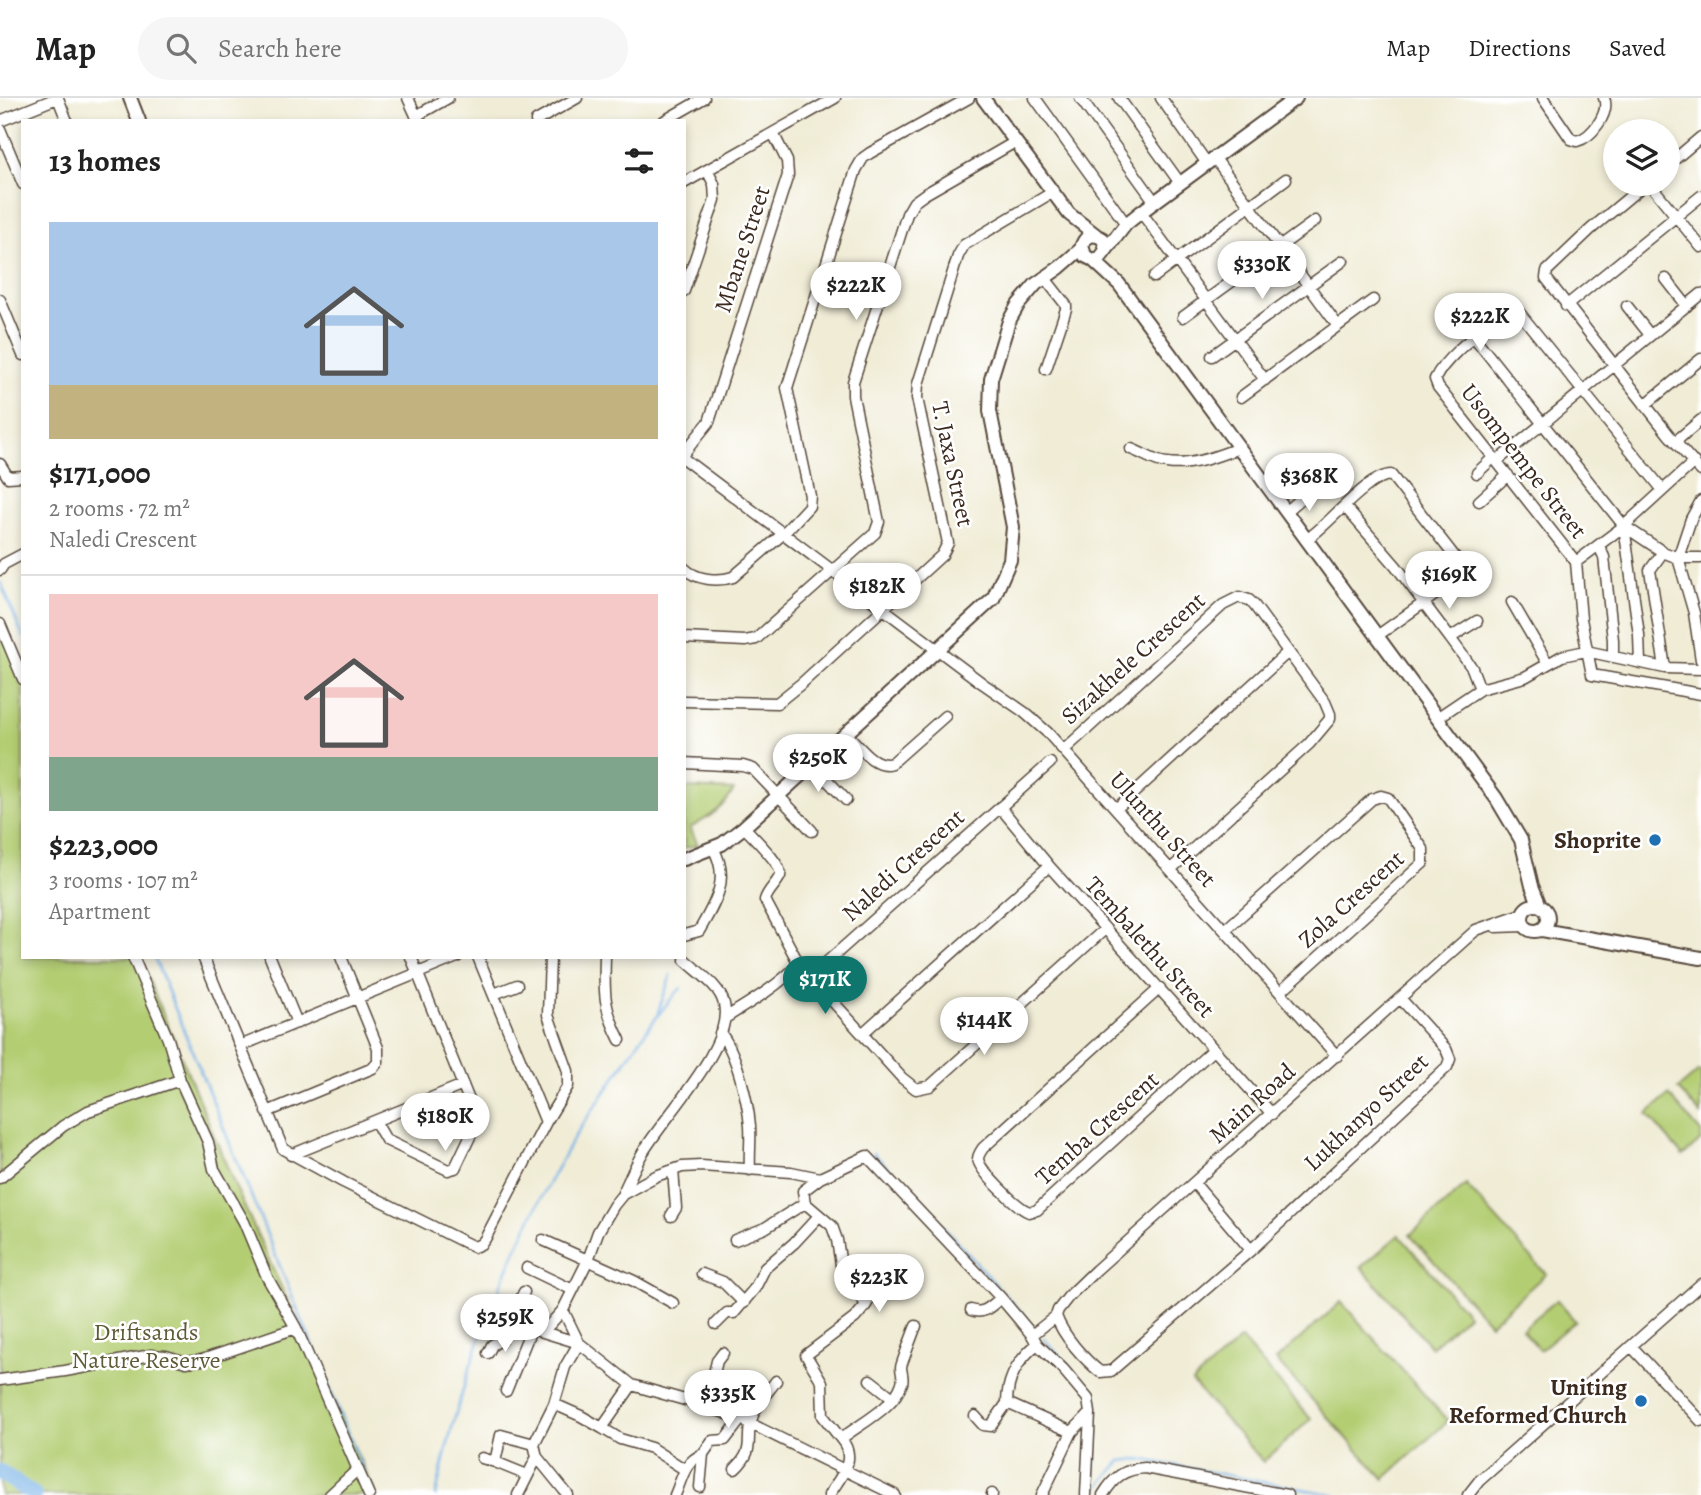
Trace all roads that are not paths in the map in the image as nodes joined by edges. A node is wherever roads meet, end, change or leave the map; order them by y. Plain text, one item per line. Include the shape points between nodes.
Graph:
1 (25, 98) edge
2 (57, 98) edge
3 (130, 98) edge
4 (408, 98) edge
5 (447, 98) edge
6 (577, 98) edge
7 (704, 98) edge
8 (835, 98) edge
9 (969, 98) edge
10 (983, 98) edge
11 (1035, 98) edge
12 (1080, 98) edge
13 (1119, 98) edge
14 (1161, 98) edge
15 (1296, 98) edge
16 (1543, 98) edge
17 (1604, 98) edge
18 (30, 109) junction
19 (417, 118) edge
20 (66, 119) edge
21 (138, 119) edge
22 (540, 119) edge
23 (667, 119) edge
24 (0, 121) edge
25 (0, 129) edge
26 (773, 133) junction
27 (1701, 137) edge
28 (1015, 142) junction
29 (1680, 155) edge
30 (1210, 160) junction
31 (707, 170) junction
32 (21, 179) edge
33 (1286, 180) dead end
34 (686, 182) edge
35 (1180, 183) junction
36 (1053, 192) junction
37 (1632, 196) edge
38 (1658, 196) edge
39 (1701, 196) edge
40 (1155, 202) junction
41 (1249, 207) junction
42 (1141, 212) junction
43 (1069, 214) junction
44 (1676, 216) junction
45 (1315, 221) dead end
46 (1126, 225) junction
47 (1096, 235) junction
48 (1278, 247) junction
49 (1701, 247) edge
50 (1106, 251) junction
51 (696, 253) junction
52 (1086, 253) junction
53 (686, 259) edge
54 (1177, 260) junction
55 (1343, 261) dead end
56 (1044, 277) junction
57 (1154, 277) dead end
58 (1666, 279) dead end
59 (1119, 284) junction
60 (686, 285) edge
61 (1308, 287) junction
62 (1701, 294) edge
63 (0, 300) edge
64 (1206, 300) junction
65 (1373, 300) dead end
66 (1566, 306) junction
67 (1627, 306) dead end
68 (1687, 306) junction
69 (1183, 317) dead end
70 (1338, 326) junction
71 (1650, 335) junction
72 (1475, 337) junction
73 (1235, 340) junction
74 (21, 350) edge
75 (1212, 356) dead end
76 (1701, 359) edge
77 (1613, 365) junction
78 (1046, 369) dead end
79 (1265, 380) junction
80 (1583, 391) junction
81 (1241, 397) dead end
82 (1645, 405) junction
83 (1701, 420) edge
84 (1544, 422) junction
85 (1676, 441) junction
86 (1239, 448) junction
87 (1131, 449) dead end
88 (686, 451) edge
89 (1496, 459) junction
90 (686, 460) edge
91 (1694, 462) junction
92 (0, 464) edge
93 (1701, 471) edge
94 (1477, 472) dead end
95 (1508, 475) junction
96 (21, 476) edge
97 (1312, 489) dead end
98 (1662, 489) junction
99 (1479, 501) dead end
100 (1701, 501) edge
101 (1345, 507) junction
102 (1286, 512) junction
103 (1624, 526) junction
104 (784, 533) junction
105 (1306, 540) junction
106 (1599, 545) junction
107 (1663, 552) junction
108 (21, 555) edge
109 (1678, 558) junction
110 (1701, 558) edge
111 (1576, 562) junction
112 (2, 567) edge
113 (686, 570) edge
114 (834, 571) junction
115 (1512, 602) dead end
116 (1423, 603) junction
117 (884, 608) junction
118 (1477, 621) dead end
119 (0, 624) edge
120 (1377, 636) junction
121 (1450, 638) junction
122 (686, 639) edge
123 (939, 650) junction
124 (1586, 651) junction
125 (1288, 652) junction
126 (1613, 657) junction
127 (1701, 660) edge
128 (1640, 663) junction
129 (1548, 664) junction
130 (1665, 668) junction
131 (1701, 669) edge
132 (21, 674) edge
133 (1480, 689) junction
134 (1701, 694) edge
135 (686, 701) edge
136 (945, 716) dead end
137 (1437, 719) junction
138 (848, 734) junction
139 (1064, 750) junction
140 (1050, 762) dead end
141 (686, 763) edge
142 (813, 765) junction
143 (779, 796) junction
144 (846, 800) dead end
145 (1000, 807) junction
146 (1116, 809) junction
147 (744, 827) junction
148 (812, 831) dead end
149 (713, 848) junction
150 (686, 858) edge
151 (1049, 866) junction
152 (1171, 869) junction
153 (1532, 886) junction
154 (1540, 906) junction
155 (1524, 916) junction
156 (1545, 925) junction
157 (1105, 929) junction
158 (1225, 930) junction
159 (686, 934) edge
160 (1701, 958) edge
161 (134, 959) edge
162 (205, 959) edge
163 (271, 959) edge
164 (342, 959) edge
165 (412, 959) edge
166 (452, 959) edge
167 (479, 959) edge
168 (550, 959) edge
169 (605, 959) edge
170 (685, 960) dead end
171 (799, 964) junction
172 (417, 973) junction
173 (810, 977) junction
174 (517, 985) dead end
175 (1160, 988) junction
176 (1280, 992) junction
177 (494, 994) junction
178 (358, 997) junction
179 (1400, 998) junction
180 (725, 1018) junction
181 (297, 1023) junction
182 (720, 1033) junction
183 (863, 1034) junction
184 (620, 1040) dead end
185 (240, 1046) junction
186 (1214, 1049) junction
187 (1337, 1056) junction
188 (180, 1080) junction
189 (463, 1085) junction
190 (267, 1112) junction
191 (1272, 1114) junction
192 (375, 1121) junction
193 (546, 1122) junction
194 (292, 1155) junction
195 (673, 1170) junction
196 (750, 1170) junction
197 (0, 1178) edge
198 (820, 1178) junction
199 (1194, 1183) junction
200 (623, 1194) junction
201 (805, 1203) junction
202 (671, 1216) dead end
203 (819, 1216) junction
204 (543, 1240) dead end
205 (735, 1240) dead end
206 (1251, 1250) junction
207 (588, 1260) junction
208 (527, 1268) dead end
209 (702, 1274) dead end
210 (1701, 1284) edge
211 (875, 1287) dead end
212 (573, 1290) junction
213 (524, 1292) dead end
214 (1001, 1298) junction
215 (673, 1303) dead end
216 (744, 1303) junction
217 (866, 1305) junction
218 (563, 1310) junction
219 (971, 1310) dead end
220 (495, 1311) dead end
221 (1056, 1316) junction
222 (512, 1319) junction
223 (716, 1324) dead end
224 (916, 1326) dead end
225 (533, 1327) junction
226 (296, 1328) junction
227 (543, 1332) junction
228 (1034, 1339) junction
229 (579, 1343) junction
230 (1631, 1346) junction
231 (488, 1353) dead end
232 (723, 1353) dead end
233 (0, 1380) edge
234 (776, 1381) dead end
235 (870, 1381) dead end
236 (632, 1385) junction
237 (506, 1391) dead end
238 (893, 1398) junction
239 (1007, 1403) junction
240 (554, 1404) junction
241 (706, 1406) junction
242 (1090, 1413) junction
243 (975, 1416) dead end
244 (746, 1421) junction
245 (1701, 1421) edge
246 (602, 1428) junction
247 (1072, 1432) junction
248 (841, 1439) junction
249 (534, 1444) junction
250 (703, 1454) junction
251 (537, 1457) junction
252 (482, 1458) dead end
253 (495, 1462) junction
254 (358, 1469) junction
255 (684, 1469) junction
256 (735, 1469) dead end
257 (845, 1469) junction
258 (527, 1475) junction
259 (700, 1487) dead end
260 (1262, 1493) edge
261 (330, 1495) edge
262 (369, 1495) edge
263 (518, 1495) edge
264 (568, 1495) edge
265 (675, 1495) edge
266 (829, 1495) edge
267 (895, 1495) edge
268 (1042, 1495) edge
269 (1086, 1495) edge
270 (1103, 1495) edge
271 (1287, 1495) edge
272 (1468, 1495) edge

1 - 18 street
2 - 18 street
2 - 20 street
3 - 21 street
4 - 19 street
5 - 19 street
6 - 22 street
7 - 23 street
8 - 26 street
9 - 104 street via 870,153 856,170 788,381 810,501
10 - 28 street
11 - 46 street
12 - 40 street
13 - 35 street
14 - 30 street
15 - 30 street
16 - 17 street via 1571,139 1580,141 1605,112
18 - 24 street
25 - 32 street
26 - 31 street
26 - 88 street, Mbane Street via 787,161 788,175 709,422
27 - 29 street
28 - 36 street
28 - 114 street via 925,194 907,214 852,388 879,522 875,533
30 - 35 street
30 - 41 street
31 - 34 street
31 - 51 street via 715,184 715,200
33 - 41 street
35 - 40 street
36 - 43 street
36 - 117 street, T. Jaxa Street via 971,240 958,256 917,391 948,543 942,555
37 - 66 street via 1547,271 1550,286
38 - 44 street
39 - 44 street
40 - 42 street
41 - 48 street
41 - 54 street
42 - 46 street
42 - 54 street
43 - 47 street
43 - 52 street
44 - 49 street
44 - 66 street
45 - 48 street
46 - 47 street
46 - 50 street
47 - 50 street via 1105,242
47 - 52 street via 1088,237
48 - 61 street
48 - 64 street
50 - 52 street via 1100,258
50 - 59 street
51 - 53 street
51 - 60 street
52 - 56 street
52 - 59 street
54 - 57 street
54 - 64 street
55 - 61 street
56 - 78 street via 1066,305
56 - 123 street via 1009,321 989,394 1012,514 1010,560 993,599
58 - 68 street
59 - 86 street
61 - 70 street
61 - 73 street
62 - 68 street
63 - 74 street
64 - 69 street
64 - 73 street
65 - 70 street
66 - 77 street
67 - 71 street
68 - 71 street
70 - 79 street
71 - 77 street
72 - 80 street, Usompempe Street via 1503,313 1518,311
72 - 84 street
72 - 89 street, Usompempe Street via 1435,379
73 - 75 street
73 - 79 street
76 - 82 street
77 - 80 street
77 - 82 street
79 - 81 street
80 - 84 street
80 - 98 street
82 - 85 street
83 - 85 street
84 - 89 street
84 - 103 street
85 - 91 street
86 - 87 street via 1177,464
86 - 102 street
89 - 94 street
89 - 95 street, Usompempe Street
90 - 104 street, Ulunthu Street
91 - 93 street
91 - 98 street, Usompempe Street
92 - 96 street via 8,477
95 - 99 street
95 - 111 street, Usompempe Street
97 - 102 street
98 - 103 street, Usompempe Street
100 - 109 street
101 - 105 street
101 - 116 street
101 - 116 street via 1368,485 1387,475 1409,497 1462,570
102 - 105 street
103 - 106 street, Usompempe Street
103 - 107 street
103 - 128 street
104 - 113 street via 727,579 700,578
104 - 114 street, Ulunthu Street
105 - 120 street
106 - 111 street, Usompempe Street
106 - 126 street via 1604,556
107 - 109 street
107 - 130 street via 1650,572
108 - 112 street
109 - 110 street
109 - 127 street via 1694,613
111 - 124 street
114 - 117 street, Ulunthu Street
114 - 122 street via 756,639
115 - 129 street
116 - 120 street
116 - 121 street
117 - 123 street, Ulunthu Street
117 - 135 street via 777,703
118 - 121 street
119 - 132 street
120 - 137 street
121 - 133 street via 1472,668
123 - 138 street
123 - 139 street, Ulunthu Street via 1024,712
124 - 126 street
124 - 129 street
124 - 134 street via 1593,676
125 - 139 street, Sizakhele Crescent via 1249,600 1235,598
125 - 146 street
125 - 152 street, Sizakhele Crescent via 1328,707 1328,724
126 - 128 street
128 - 130 street
129 - 133 street via 1525,677
130 - 131 street
133 - 137 street
136 - 138 street via 884,766
137 - 153 street via 1517,830
138 - 142 street
139 - 146 street, Ulunthu Street
140 - 145 street, Naledi Crescent
141 - 143 street via 748,768
142 - 143 street
142 - 144 street
143 - 147 street
143 - 148 street
145 - 151 street, Tembalethu Street
145 - 173 street, Naledi Crescent
146 - 152 street, Ulunthu Street
147 - 149 street
147 - 171 street via 780,871 765,900
149 - 150 street
149 - 159 street via 720,862 722,886 699,931
151 - 157 street, Tembalethu Street
151 - 183 street
152 - 158 street, Ulunthu Street
153 - 154 street
153 - 155 street
154 - 155 street
154 - 156 street via 1546,911
155 - 156 street via 1534,932
155 - 179 street, Main Road via 1481,927
156 - 160 street via 1565,933
157 - 175 street, Tembalethu Street
157 - 183 street via 930,1086 913,1088
158 - 176 street, Ulunthu Street
158 - 176 street, Zola Crescent via 1372,799 1388,798 1423,849 1423,863
161 - 188 street
162 - 185 street
163 - 181 street
164 - 178 street
165 - 172 street
166 - 172 street
167 - 177 street
168 - 193 street via 548,1015 569,1076 568,1086
169 - 184 street via 606,1008
170 - 180 street via 719,993
171 - 173 street
171 - 180 street
172 - 178 street
172 - 189 street
173 - 183 street
174 - 177 street
175 - 186 street, Tembalethu Street
175 - 186 street, Temba Crescent via 983,1148 979,1161 991,1178 1021,1209 1037,1210
176 - 187 street, Ulunthu Street
177 - 193 street
178 - 181 street
178 - 190 street via 379,1054 377,1065
179 - 187 street, Main Road
179 - 206 street, Lukhanyo Street via 1446,1048 1447,1067
180 - 182 street
181 - 185 street
182 - 196 street via 728,1041 739,1072 750,1125
182 - 200 street via 709,1060 642,1154
185 - 190 street
186 - 191 street, Tembalethu Street
187 - 191 street, Main Road
188 - 197 street via 88,1111
188 - 226 street via 214,1168
189 - 192 street
189 - 192 street via 476,1124 451,1170 386,1140
190 - 194 street via 281,1146
191 - 199 street, Main Road
192 - 194 street
193 - 194 street via 478,1246 461,1242
195 - 196 street via 701,1166
195 - 200 street
195 - 202 street via 676,1208
196 - 198 street
198 - 201 street via 803,1191
198 - 214 street via 867,1156
199 - 206 street
199 - 221 street, Main Road via 1096,1270
200 - 207 street via 606,1217
201 - 203 street
201 - 205 street
203 - 216 street via 765,1268
203 - 217 street via 832,1226 841,1265
204 - 207 street
206 - 221 street, Lukhanyo Street via 1111,1371 1100,1372 1092,1365
207 - 212 street
207 - 215 street
208 - 212 street
209 - 216 street via 723,1282
210 - 230 street
211 - 217 street
212 - 218 street
213 - 222 street
214 - 219 street via 986,1310
214 - 228 street
216 - 223 street
217 - 248 street via 806,1354 822,1382 823,1416
218 - 227 street
218 - 229 street
220 - 222 street
221 - 228 street, Main Road
222 - 225 street
222 - 231 street
224 - 238 street via 901,1366 903,1381
225 - 227 street
225 - 237 street
226 - 233 street via 202,1360 186,1362 151,1355
226 - 254 street
227 - 229 street
228 - 239 street, Main Road via 1013,1371
228 - 242 street via 1088,1399
229 - 236 street
229 - 240 street via 565,1367
230 - 245 street
230 - 272 street
232 - 241 street
234 - 244 street
235 - 238 street
236 - 241 street
236 - 246 street
238 - 248 street via 883,1411
239 - 243 street via 991,1426
239 - 247 street
240 - 246 street
240 - 249 street
241 - 244 street
242 - 247 street
242 - 269 street
244 - 250 street via 725,1440 712,1441
244 - 256 street via 750,1446
244 - 257 street
246 - 255 street via 651,1448
247 - 268 street
248 - 257 street via 850,1456
249 - 251 street
249 - 253 street via 501,1435
250 - 255 street
250 - 259 street
251 - 258 street
251 - 264 street
252 - 253 street
253 - 258 street
254 - 261 street
254 - 262 street
255 - 265 street
257 - 266 street
257 - 267 street
258 - 263 street
260 - 270 street via 1135,1468 1120,1474
260 - 271 street

